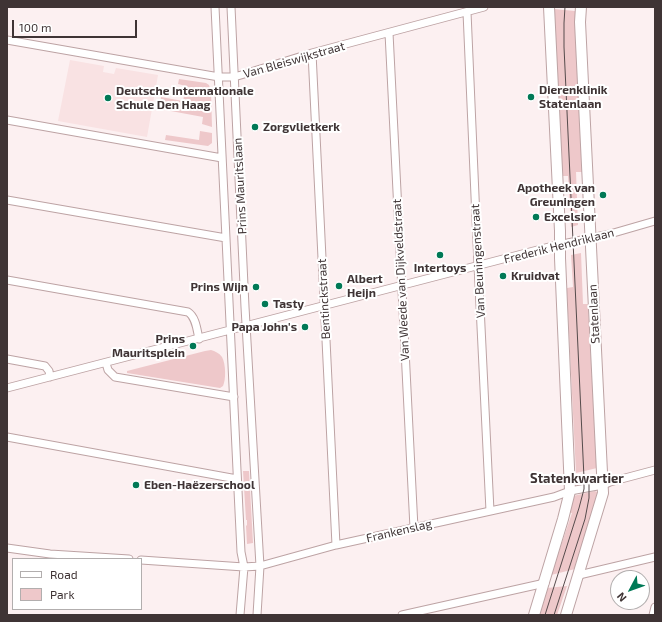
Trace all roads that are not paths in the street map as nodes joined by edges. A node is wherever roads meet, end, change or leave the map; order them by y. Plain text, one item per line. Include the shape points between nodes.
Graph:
1 (215, 7) edge
2 (231, 7) edge
3 (484, 7) edge
4 (549, 7) edge
5 (581, 7) edge
6 (467, 12) junction
7 (389, 33) junction
8 (7, 40) edge
9 (312, 53) junction
10 (219, 77) junction
11 (234, 77) junction
12 (7, 120) edge
13 (222, 158) junction
14 (7, 200) edge
15 (655, 221) edge
16 (591, 237) junction
17 (226, 238) junction
18 (560, 244) junction
19 (478, 266) junction
20 (7, 280) edge
21 (401, 286) junction
22 (324, 306) junction
23 (246, 326) junction
24 (230, 330) junction
25 (199, 339) junction
26 (7, 359) edge
27 (106, 363) junction
28 (50, 377) junction
29 (7, 388) edge
30 (234, 397) junction
31 (7, 437) edge
32 (655, 470) edge
33 (238, 479) junction
34 (603, 485) junction
35 (570, 491) junction
36 (490, 511) junction
37 (414, 528) junction
38 (336, 545) junction
39 (7, 548) edge
40 (655, 557) edge
41 (113, 558) edge
42 (142, 560) edge
43 (260, 566) junction
44 (244, 567) junction
45 (579, 575) junction
46 (545, 583) junction
47 (655, 607) edge
48 (240, 615) edge
49 (257, 615) edge
50 (402, 615) edge
51 (534, 615) edge
52 (566, 615) edge
53 (652, 615) edge

1 - 10 street, Prins Mauritslaan
2 - 11 street, Prins Mauritslaan
3 - 6 street, Van Bleiswijkstraat
4 - 18 street
5 - 16 street, Statenlaan
6 - 7 street, Van Bleiswijkstraat
6 - 19 street, Van Beuningenstraat
7 - 9 street, Van Bleiswijkstraat
7 - 21 street, Van Weede van Dijkveldstraat
8 - 10 street, Van Bleiswijkstraat
9 - 11 street, Van Bleiswijkstraat
9 - 22 street, Bentinckstraat
10 - 11 street, Van Bleiswijkstraat
10 - 13 street, Prins Mauritslaan
11 - 23 street, Prins Mauritslaan
12 - 13 street
13 - 17 street, Prins Mauritslaan
14 - 17 street
15 - 16 street, Frederik Hendriklaan
16 - 18 street, Frederik Hendriklaan
16 - 34 street, Statenlaan
17 - 24 street, Prins Mauritslaan
18 - 19 street, Frederik Hendriklaan
18 - 35 street
19 - 21 street, Frederik Hendriklaan
19 - 36 street, Van Beuningenstraat
20 - 25 street via 188,312 193,318
21 - 22 street, Frederik Hendriklaan
21 - 37 street, Van Weede van Dijkveldstraat
22 - 23 street, Frederik Hendriklaan
22 - 38 street, Bentinckstraat
23 - 24 street, Frederik Hendriklaan
23 - 43 street, Prins Mauritslaan
24 - 25 street
24 - 30 street
25 - 27 street
26 - 28 street via 45,366
27 - 28 street
27 - 30 street via 108,370 115,377
28 - 29 street
30 - 33 street
31 - 33 street
32 - 34 street, Frankenslag
33 - 44 street
34 - 35 street, Frankenslag
34 - 45 street, Statenlaan via 601,502
35 - 36 street, Frankenslag
35 - 46 street
36 - 37 street, Frankenslag
37 - 38 street, Frankenslag
38 - 43 street, Frankenslag
39 - 41 street
40 - 45 street
42 - 44 street, Frankenslag
43 - 44 street, Frankenslag
43 - 49 street
44 - 48 street
45 - 52 street, Statenlaan
46 - 50 street
46 - 51 street
47 - 53 street

